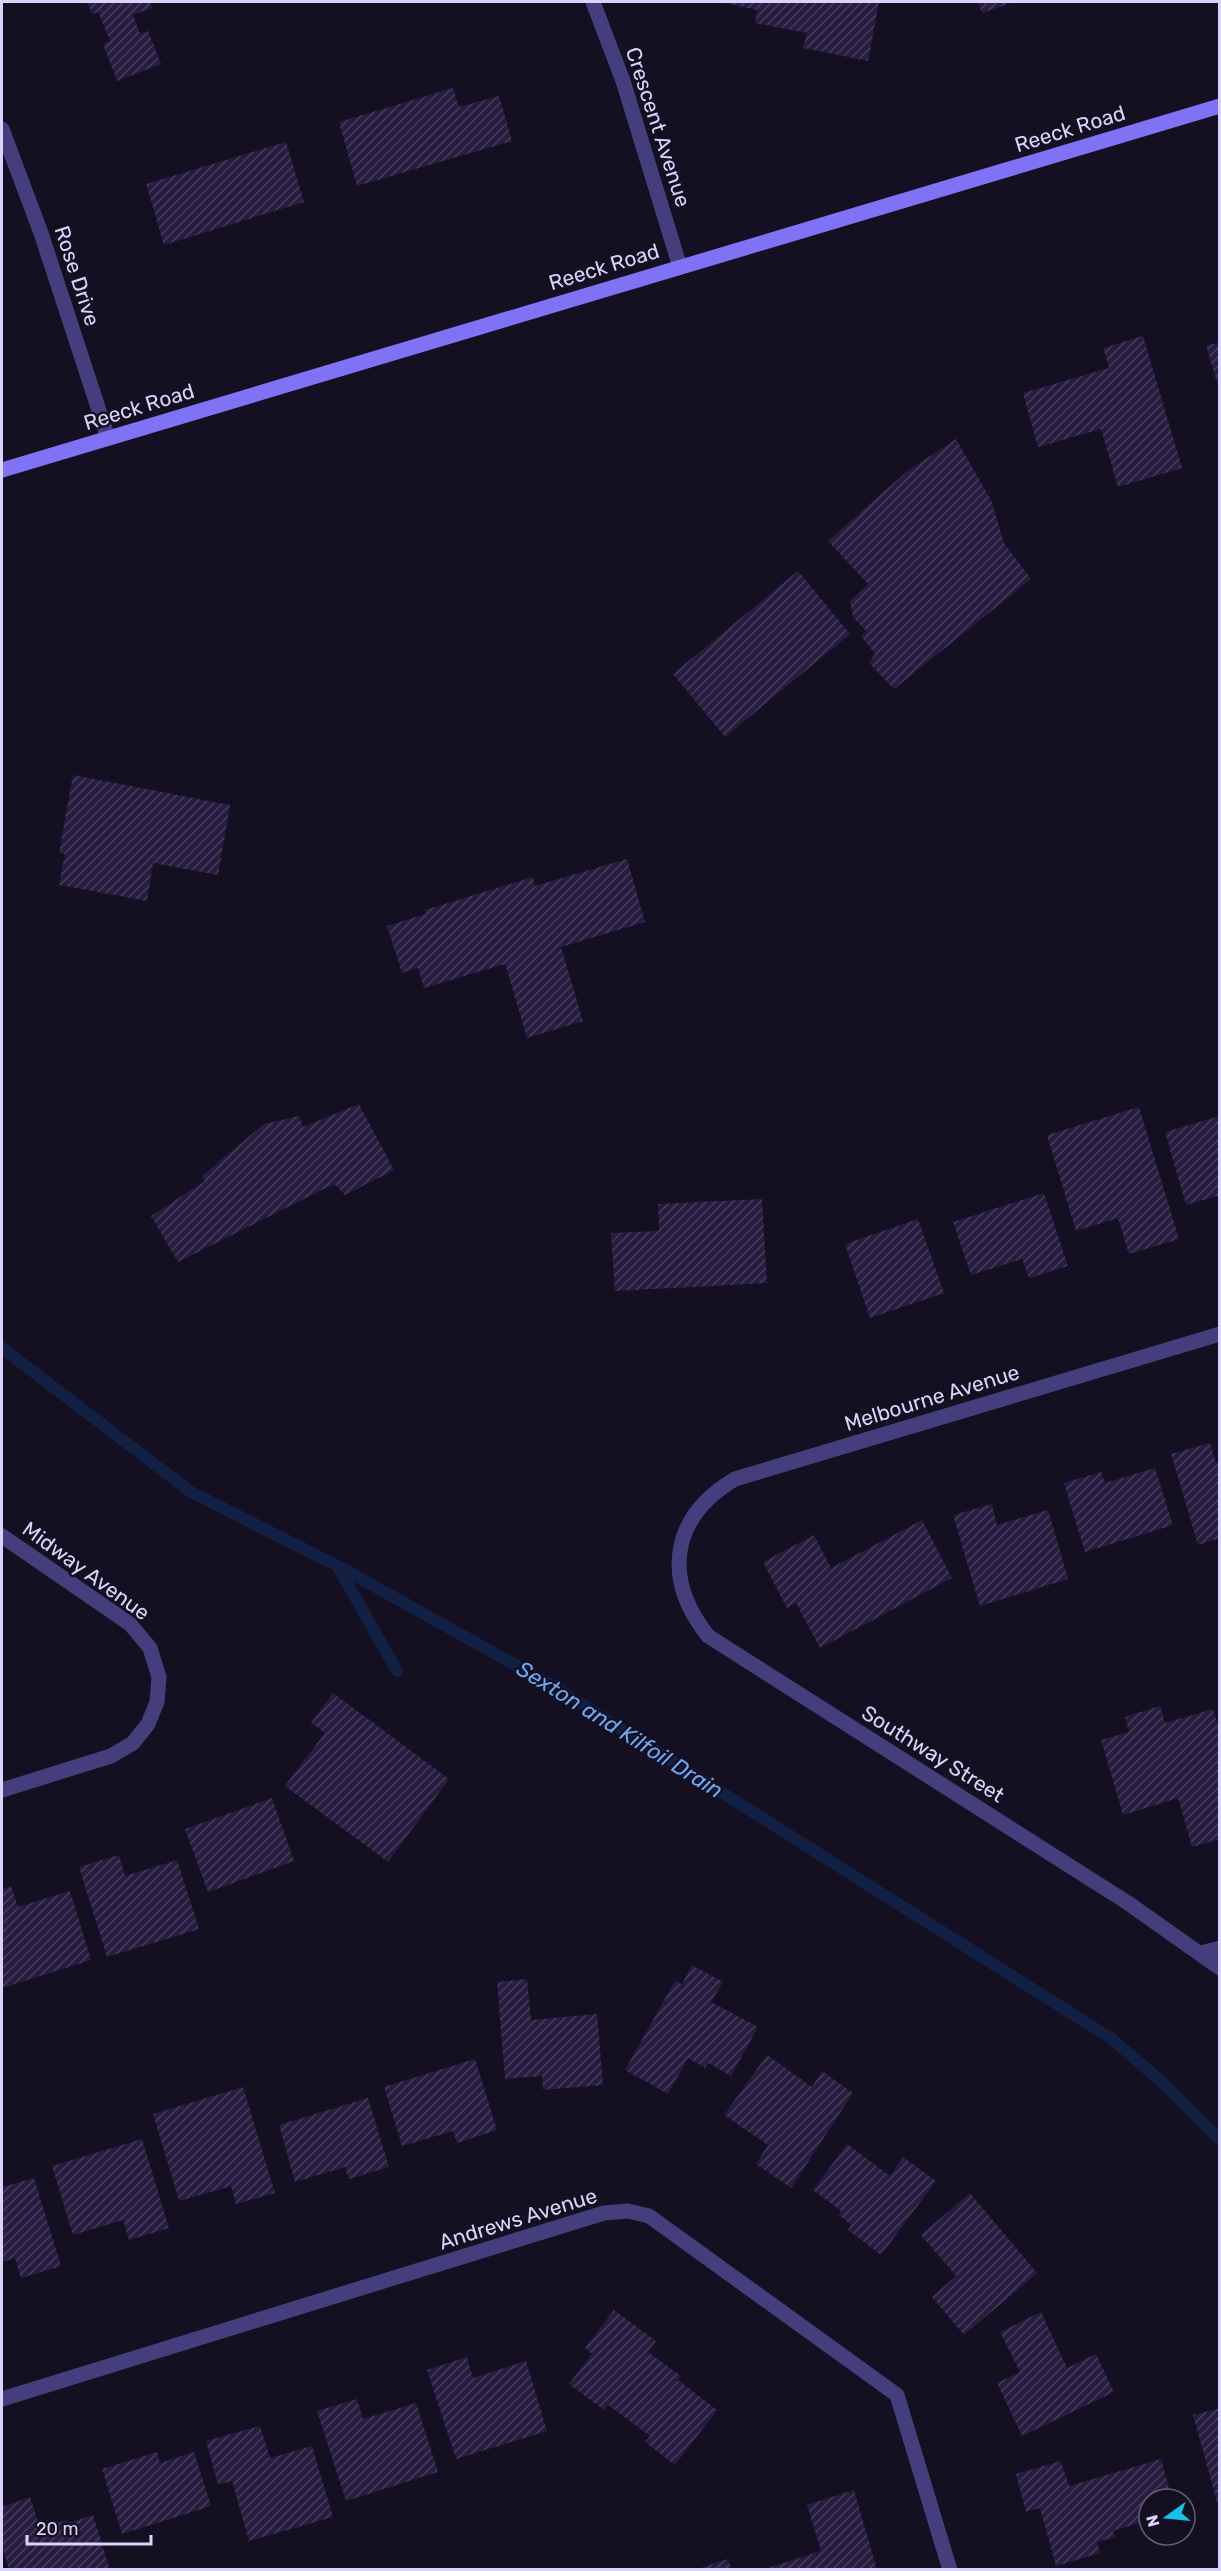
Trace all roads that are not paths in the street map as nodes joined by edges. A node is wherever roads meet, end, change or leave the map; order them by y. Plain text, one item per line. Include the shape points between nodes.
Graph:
1 (593, 2) edge
2 (1220, 106) edge
3 (2, 129) edge
4 (680, 267) junction
5 (108, 438) junction
6 (2, 470) edge
7 (1220, 1334) edge
8 (2, 1536) edge
9 (683, 1540) joint
10 (2, 1790) edge
11 (1220, 1948) edge
12 (1201, 1953) junction
13 (1220, 1968) edge
14 (2, 2399) edge
15 (950, 2570) edge

1 - 4 street, Crescent Avenue via 623,81
2 - 4 street, Reeck Road
3 - 5 street, Rose Drive via 41,232
4 - 5 street, Reeck Road
5 - 6 street, Reeck Road
7 - 9 street, Melbourne Avenue via 735,1479 702,1504
8 - 10 street, Midway Avenue via 130,1624 150,1648 159,1677 157,1702 148,1724 133,1743 111,1756
9 - 12 street, Southway Street via 679,1560 682,1591 708,1636
11 - 12 street
12 - 13 street, Southway Street
14 - 15 street, Andrews Avenue via 604,2213 628,2211 649,2216 897,2395

